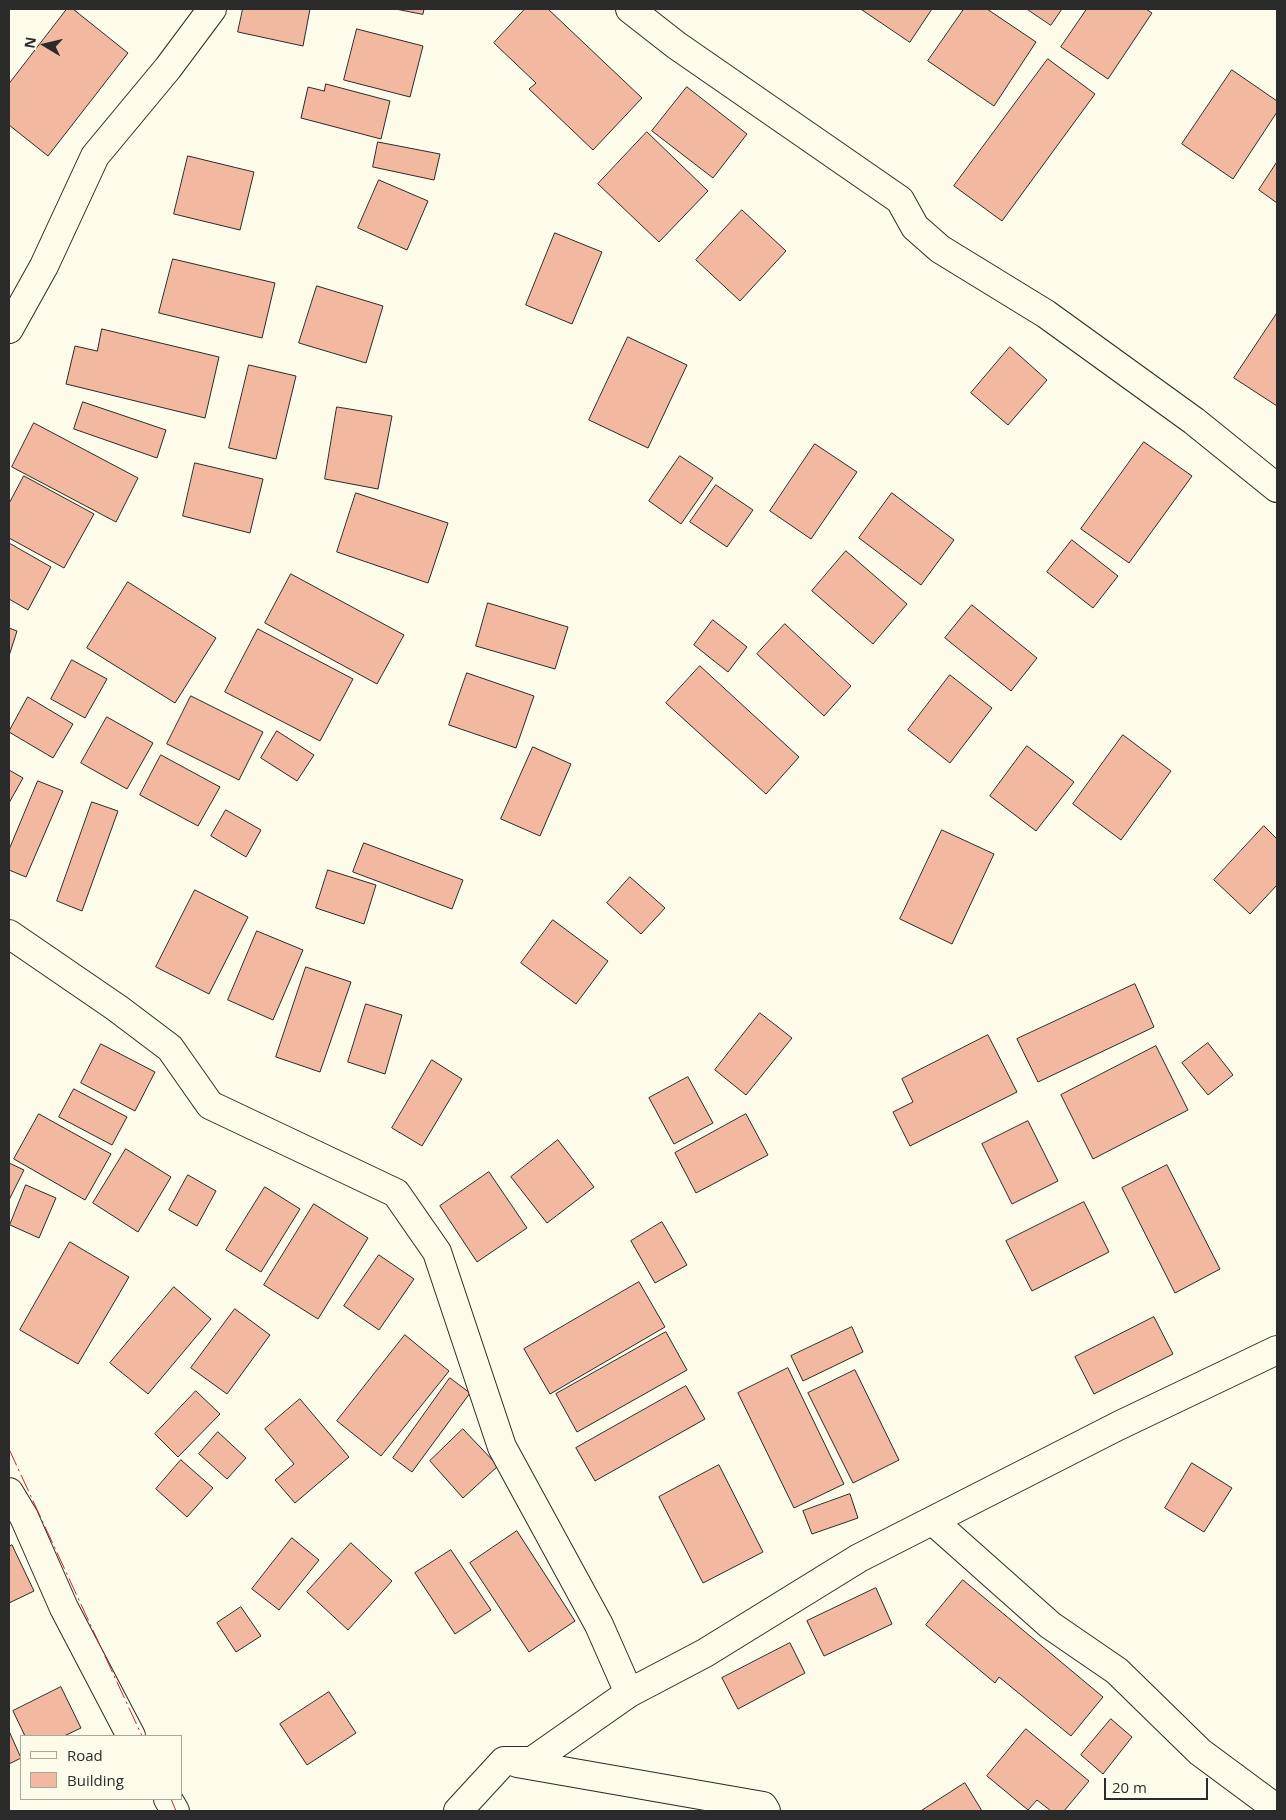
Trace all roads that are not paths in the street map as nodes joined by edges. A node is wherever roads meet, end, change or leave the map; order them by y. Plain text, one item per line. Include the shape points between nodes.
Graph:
1 (212, 9) edge
2 (630, 9) edge
3 (9, 329) edge
4 (1277, 488) edge
5 (9, 934) edge
6 (1277, 1350) edge
7 (9, 1492) edge
8 (933, 1521) junction
9 (629, 1693) junction
10 (130, 1735) edge
11 (504, 1761) junction
12 (169, 1800) edge
13 (1277, 1809) edge
14 (175, 1811) edge
15 (458, 1811) edge
16 (766, 1811) edge

1 - 3 street via 95,156 44,266
2 - 4 street via 676,45 900,200 915,227 940,249 1046,314 1194,422
5 - 9 street via 170,1048 210,1105 396,1193 437,1252 502,1447 599,1625
6 - 8 street via 1118,1426
7 - 10 street via 24,1517 64,1608
8 - 9 street via 859,1558 705,1653
8 - 13 street via 1050,1625 1117,1671 1200,1752
9 - 11 street via 532,1761
11 - 15 street
11 - 16 street via 763,1806
12 - 14 street

